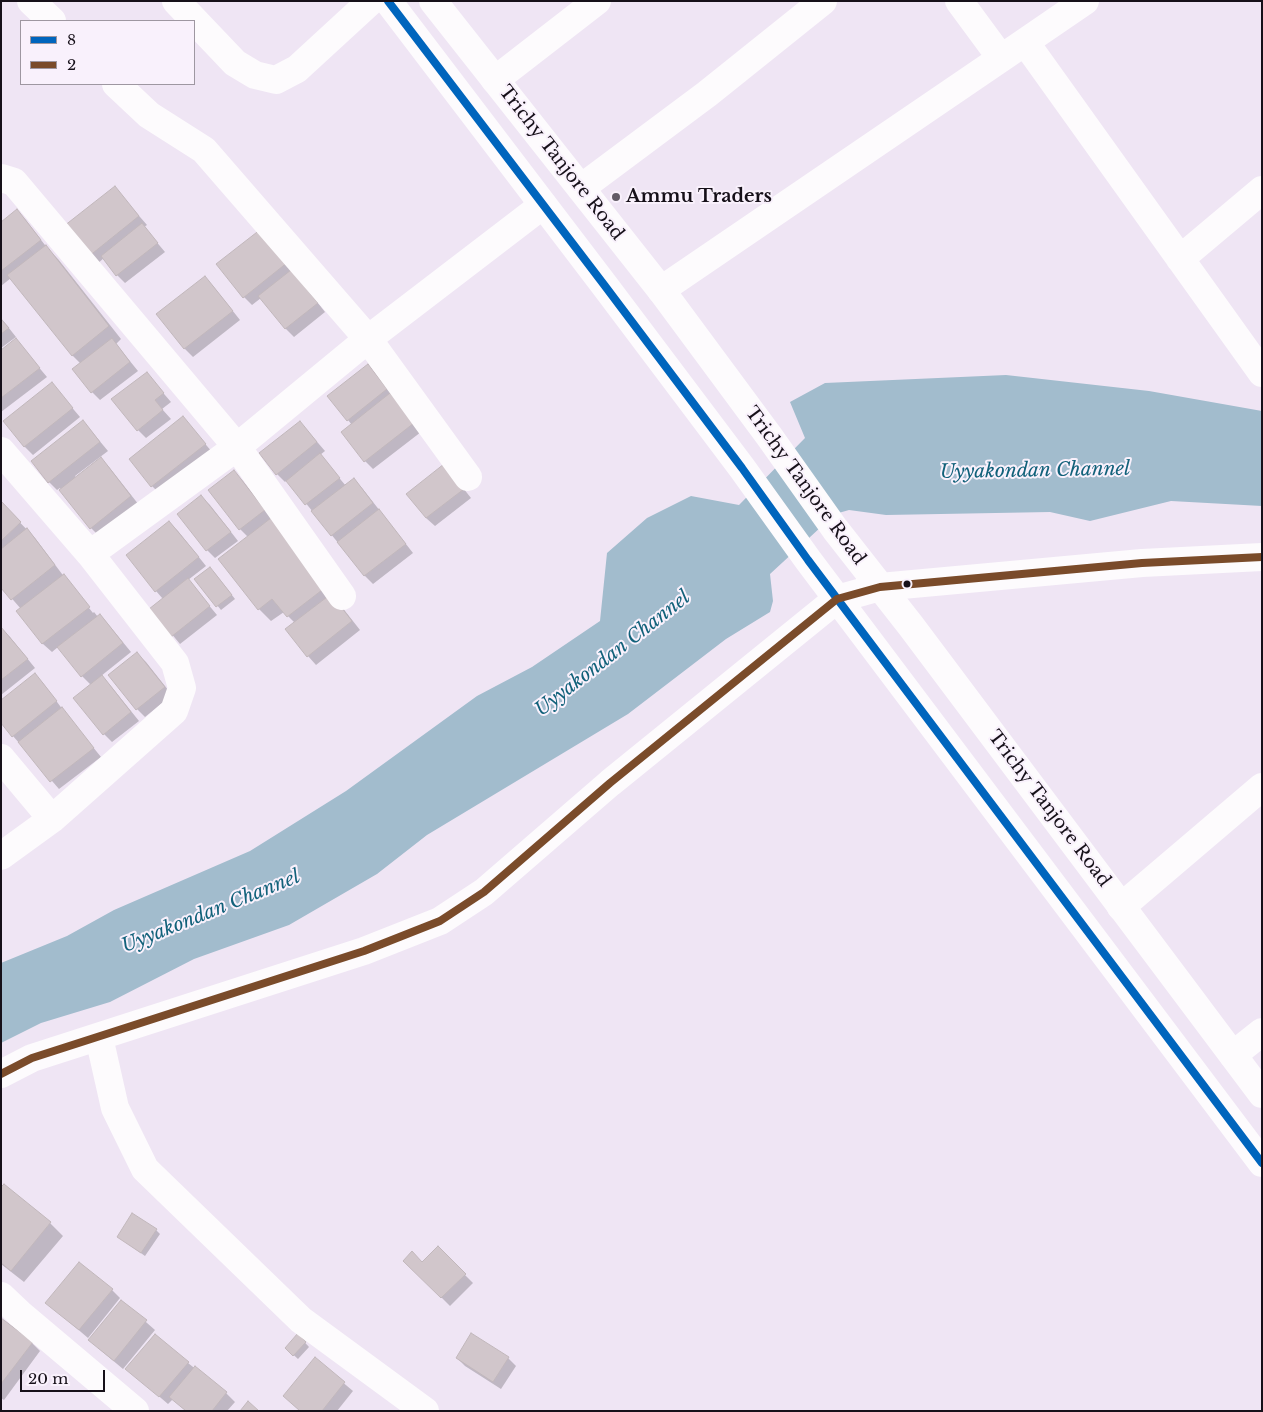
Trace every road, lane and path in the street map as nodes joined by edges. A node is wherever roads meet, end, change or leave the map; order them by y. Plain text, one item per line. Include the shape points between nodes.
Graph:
1 (31, 1) edge
2 (176, 1) edge
3 (371, 1) edge
4 (388, 1) edge
5 (433, 1) edge
6 (598, 1) edge
7 (823, 1) edge
8 (959, 1) edge
9 (1085, 1) edge
10 (51, 20) edge
11 (194, 20) edge
12 (195, 21) edge
13 (1025, 42) junction
14 (1001, 58) junction
15 (495, 80) junction
16 (117, 85) edge
17 (1, 178) edge
18 (581, 188) junction
19 (1262, 190) edge
20 (543, 205) junction
21 (1180, 259) junction
22 (661, 290) junction
23 (368, 339) junction
24 (1262, 372) edge
25 (237, 447) junction
26 (1, 451) edge
27 (468, 477) dead end
28 (90, 554) junction
29 (1262, 557) edge
30 (880, 587) junction
31 (342, 596) dead end
32 (838, 599) junction
33 (1, 758) edge
34 (1262, 787) edge
35 (52, 819) junction
36 (1, 856) edge
37 (1122, 907) junction
38 (1262, 1032) edge
39 (99, 1037) junction
40 (1232, 1055) junction
41 (1, 1074) edge
42 (1262, 1094) edge
43 (1262, 1163) edge
44 (1, 1296) edge
45 (135, 1411) edge
46 (425, 1411) edge

1 - 10 main road
2 - 11 main road
3 - 12 main road via 297,69 276,80 255,75 235,63
4 - 20 main road
5 - 15 main road, Trichy Tanjore Road
6 - 15 main road
7 - 18 main road
8 - 14 main road
9 - 13 main road
13 - 14 main road
13 - 21 main road
14 - 22 main road
15 - 18 main road, Trichy Tanjore Road
16 - 23 main road via 149,115 204,150
17 - 25 main road via 14,182
18 - 22 main road, Trichy Tanjore Road
19 - 21 main road
20 - 23 main road
20 - 32 main road
21 - 24 main road
22 - 30 main road, Trichy Tanjore Road
23 - 25 main road
23 - 27 main road
25 - 28 main road
25 - 31 main road
26 - 28 main road
28 - 35 main road via 175,663 182,688 174,711
29 - 30 main road via 1142,563
30 - 32 main road
30 - 37 main road, Trichy Tanjore Road
32 - 39 main road via 610,783 484,892 440,921 364,951
32 - 43 main road
33 - 35 main road
34 - 37 main road
35 - 36 main road
37 - 40 main road, Trichy Tanjore Road
38 - 40 main road
39 - 41 main road via 32,1058
39 - 46 main road via 115,1108 145,1169 301,1320
40 - 42 main road, Trichy Tanjore Road
44 - 45 main road

